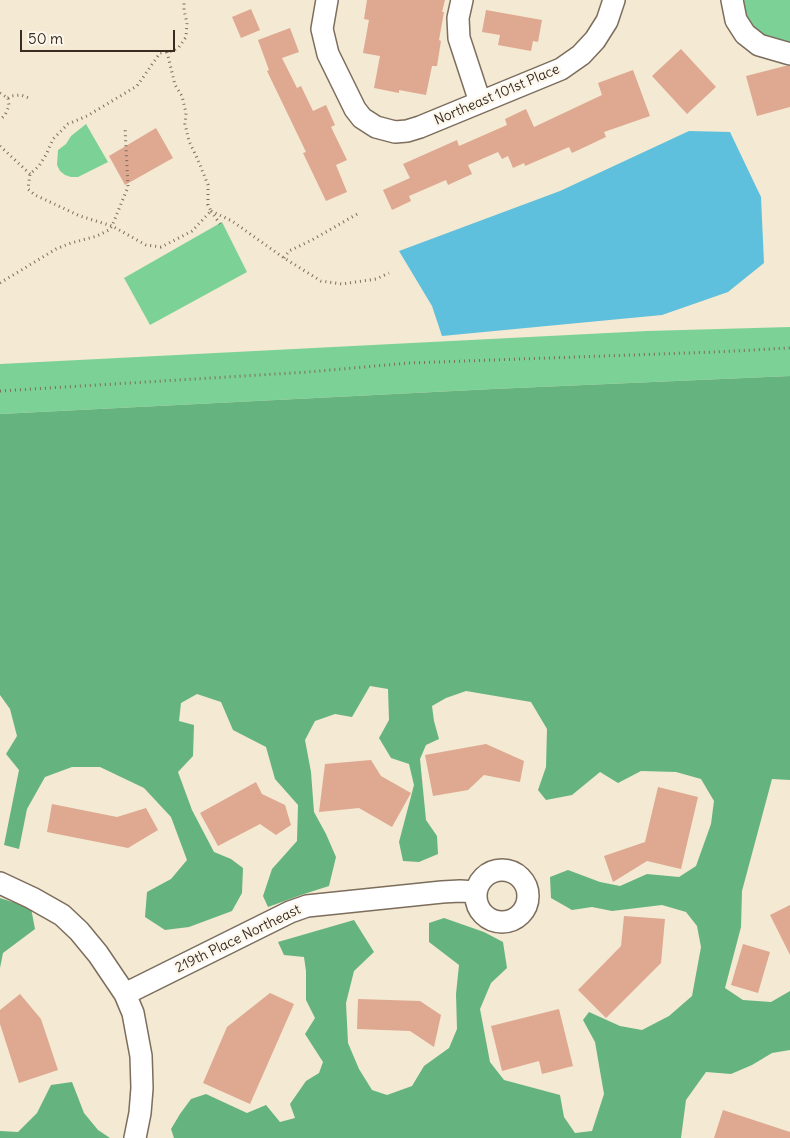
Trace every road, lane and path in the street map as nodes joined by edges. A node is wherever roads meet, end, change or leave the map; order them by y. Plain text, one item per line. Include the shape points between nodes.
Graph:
1 (184, 0) edge
2 (327, 0) edge
3 (462, 0) edge
4 (614, 0) edge
5 (732, 0) edge
6 (168, 52) junction
7 (790, 54) edge
8 (0, 93) edge
9 (8, 98) junction
10 (29, 98) dead end
11 (480, 102) junction
12 (0, 120) edge
13 (125, 128) dead end
14 (0, 146) edge
15 (30, 174) junction
16 (211, 211) junction
17 (359, 214) dead end
18 (220, 224) dead end
19 (112, 226) junction
20 (284, 258) junction
21 (389, 273) dead end
22 (0, 282) edge
23 (790, 348) edge
24 (0, 391) edge
25 (0, 883) edge
26 (476, 892) dead end
27 (125, 994) junction
28 (135, 1138) edge

1 - 6 path via 186,37 179,47
2 - 11 street, Northeast 101st Place via 322,28 328,54 362,118 376,127 395,132 420,127
3 - 11 street via 458,18 459,38
4 - 11 street, Northeast 101st Place via 607,21 581,55 561,69
5 - 7 street via 736,20 745,34 759,45
6 - 15 path via 160,54 137,86 68,124 53,139 46,156
6 - 16 path via 175,85 182,96 189,141 208,185
8 - 9 path
9 - 10 path via 21,95
9 - 12 path via 9,106
13 - 19 path via 128,187
14 - 15 path
15 - 19 path via 28,189 35,195 80,216
16 - 18 path
16 - 19 path via 192,230 161,247 146,245
16 - 20 path via 232,221
17 - 20 path via 289,251
19 - 22 path via 97,236 56,249
20 - 21 path via 321,281 342,284 376,280
23 - 24 path via 409,363
25 - 27 street via 62,915 98,954
26 - 27 street, 219th Place Northeast via 442,892 308,906
27 - 28 street via 133,1013 140,1056 142,1088

